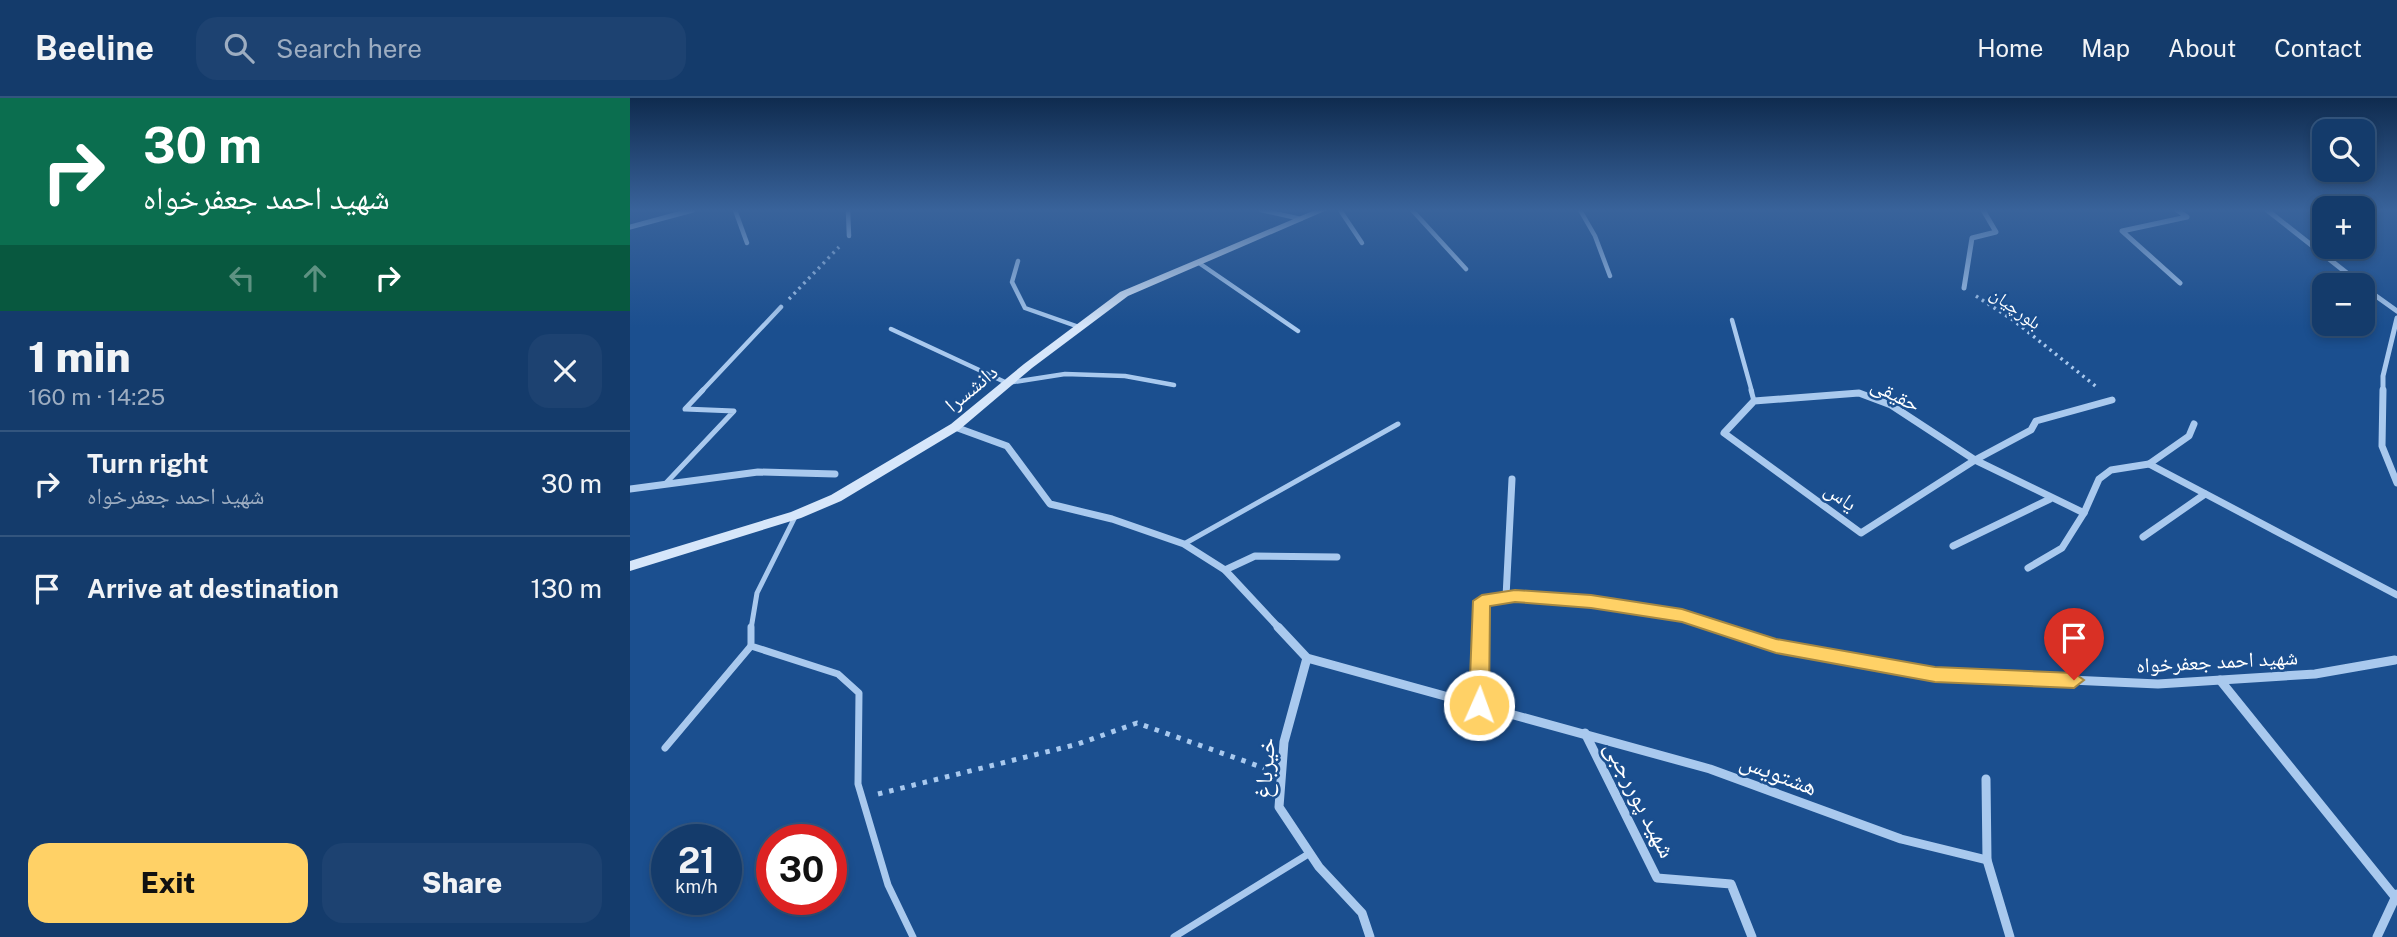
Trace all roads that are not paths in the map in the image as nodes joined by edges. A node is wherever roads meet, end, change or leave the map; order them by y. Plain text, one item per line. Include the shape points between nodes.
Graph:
1 (1231, 249) edge
2 (1448, 249) edge
3 (1600, 249) edge
4 (1970, 249) edge
5 (2142, 249) edge
6 (2316, 249) edge
7 (1018, 261) dead end
8 (1199, 263) junction
9 (1466, 269) dead end
10 (2346, 273) edge
11 (1610, 276) dead end
12 (2180, 284) dead end
13 (1964, 288) road end
14 (2375, 296) edge
15 (781, 307) road end
16 (2397, 312) edge
17 (2397, 318) edge
18 (1732, 320) dead end
19 (1079, 327) junction
20 (891, 329) dead end
21 (1298, 331) dead end
22 (1007, 383) junction
23 (1174, 385) dead end
24 (2112, 400) road end
25 (1754, 401) junction
26 (1398, 424) dead end
27 (2194, 424) dead end
28 (955, 427) junction
29 (1976, 460) junction
30 (2149, 464) junction
31 (835, 474) dead end
32 (1512, 479) dead end
33 (666, 482) junction
34 (2397, 483) edge
35 (630, 489) edge
36 (2205, 494) junction
37 (2050, 499) junction
38 (2084, 513) junction
39 (796, 515) junction
40 (2143, 537) dead end
41 (1184, 544) junction
42 (1953, 546) dead end
43 (1337, 557) dead end
44 (630, 566) edge
45 (2028, 568) dead end
46 (1225, 570) junction
47 (2397, 595) edge
48 (1506, 597) junction
49 (751, 646) junction
50 (1307, 659) junction
51 (2396, 660) edge
52 (2220, 680) junction
53 (1479, 705) junction
54 (1585, 733) junction
55 (665, 748) dead end
56 (1986, 779) dead end
57 (1310, 853) junction
58 (1987, 860) junction
59 (2396, 895) edge
60 (913, 937) edge
61 (1174, 937) edge
62 (1370, 937) edge
63 (1752, 937) edge
64 (2010, 937) edge
65 (2377, 937) edge

1 - 8 street, دانشسرا
2 - 9 lane
3 - 11 lane
4 - 13 street, بلورچیان
5 - 12 street
6 - 10 street
7 - 19 lane via 1012,282 1025,309
8 - 19 street, دانشسرا via 1124,294
8 - 21 lane
14 - 16 street
15 - 33 lane via 685,409 734,411
17 - 34 street via 2383,376 2382,446
18 - 25 lane
19 - 22 street, دانشسرا
20 - 22 lane
22 - 23 lane via 1065,374 1125,376
22 - 28 street, دانشسرا
24 - 29 street via 2036,421 2031,430
25 - 29 street, حقیقی via 1865,392
25 - 29 street, یاس via 1724,433 1861,533
26 - 41 lane
27 - 30 street via 2189,436
28 - 39 street, دانشسرا via 836,498
28 - 41 street via 1007,446 1050,504
29 - 37 street, حقیقی
30 - 36 street
30 - 38 street via 2110,470 2099,480
31 - 33 street via 799,470
32 - 48 street
33 - 35 street
36 - 40 street
36 - 47 street
37 - 38 street, حقیقی
37 - 42 street
38 - 45 street via 2062,548
39 - 44 street, دانشسرا
39 - 49 lane via 759,582 750,624
41 - 46 street
43 - 46 street via 1255,556
46 - 50 street
48 - 52 street, شهید احمد جعفرخواه via 1591,601 1682,615 1776,646 1935,674 2158,684
48 - 53 street via 1482,601
49 - 55 lane
49 - 60 lane via 838,674 859,693 858,784 888,885
50 - 53 street, هشتویس
50 - 57 street, خیرباغ via 1284,742 1279,807
51 - 52 street, شهید احمد جعفرخواه via 2315,674
52 - 59 street
53 - 54 street, هشتویس
54 - 58 street, هشتویس via 1710,769 1901,839
54 - 63 street, شهید پوررجبی via 1657,878 1731,884
56 - 58 street
57 - 61 lane
57 - 62 street, خیرباغ via 1362,913
58 - 64 street
59 - 65 street

